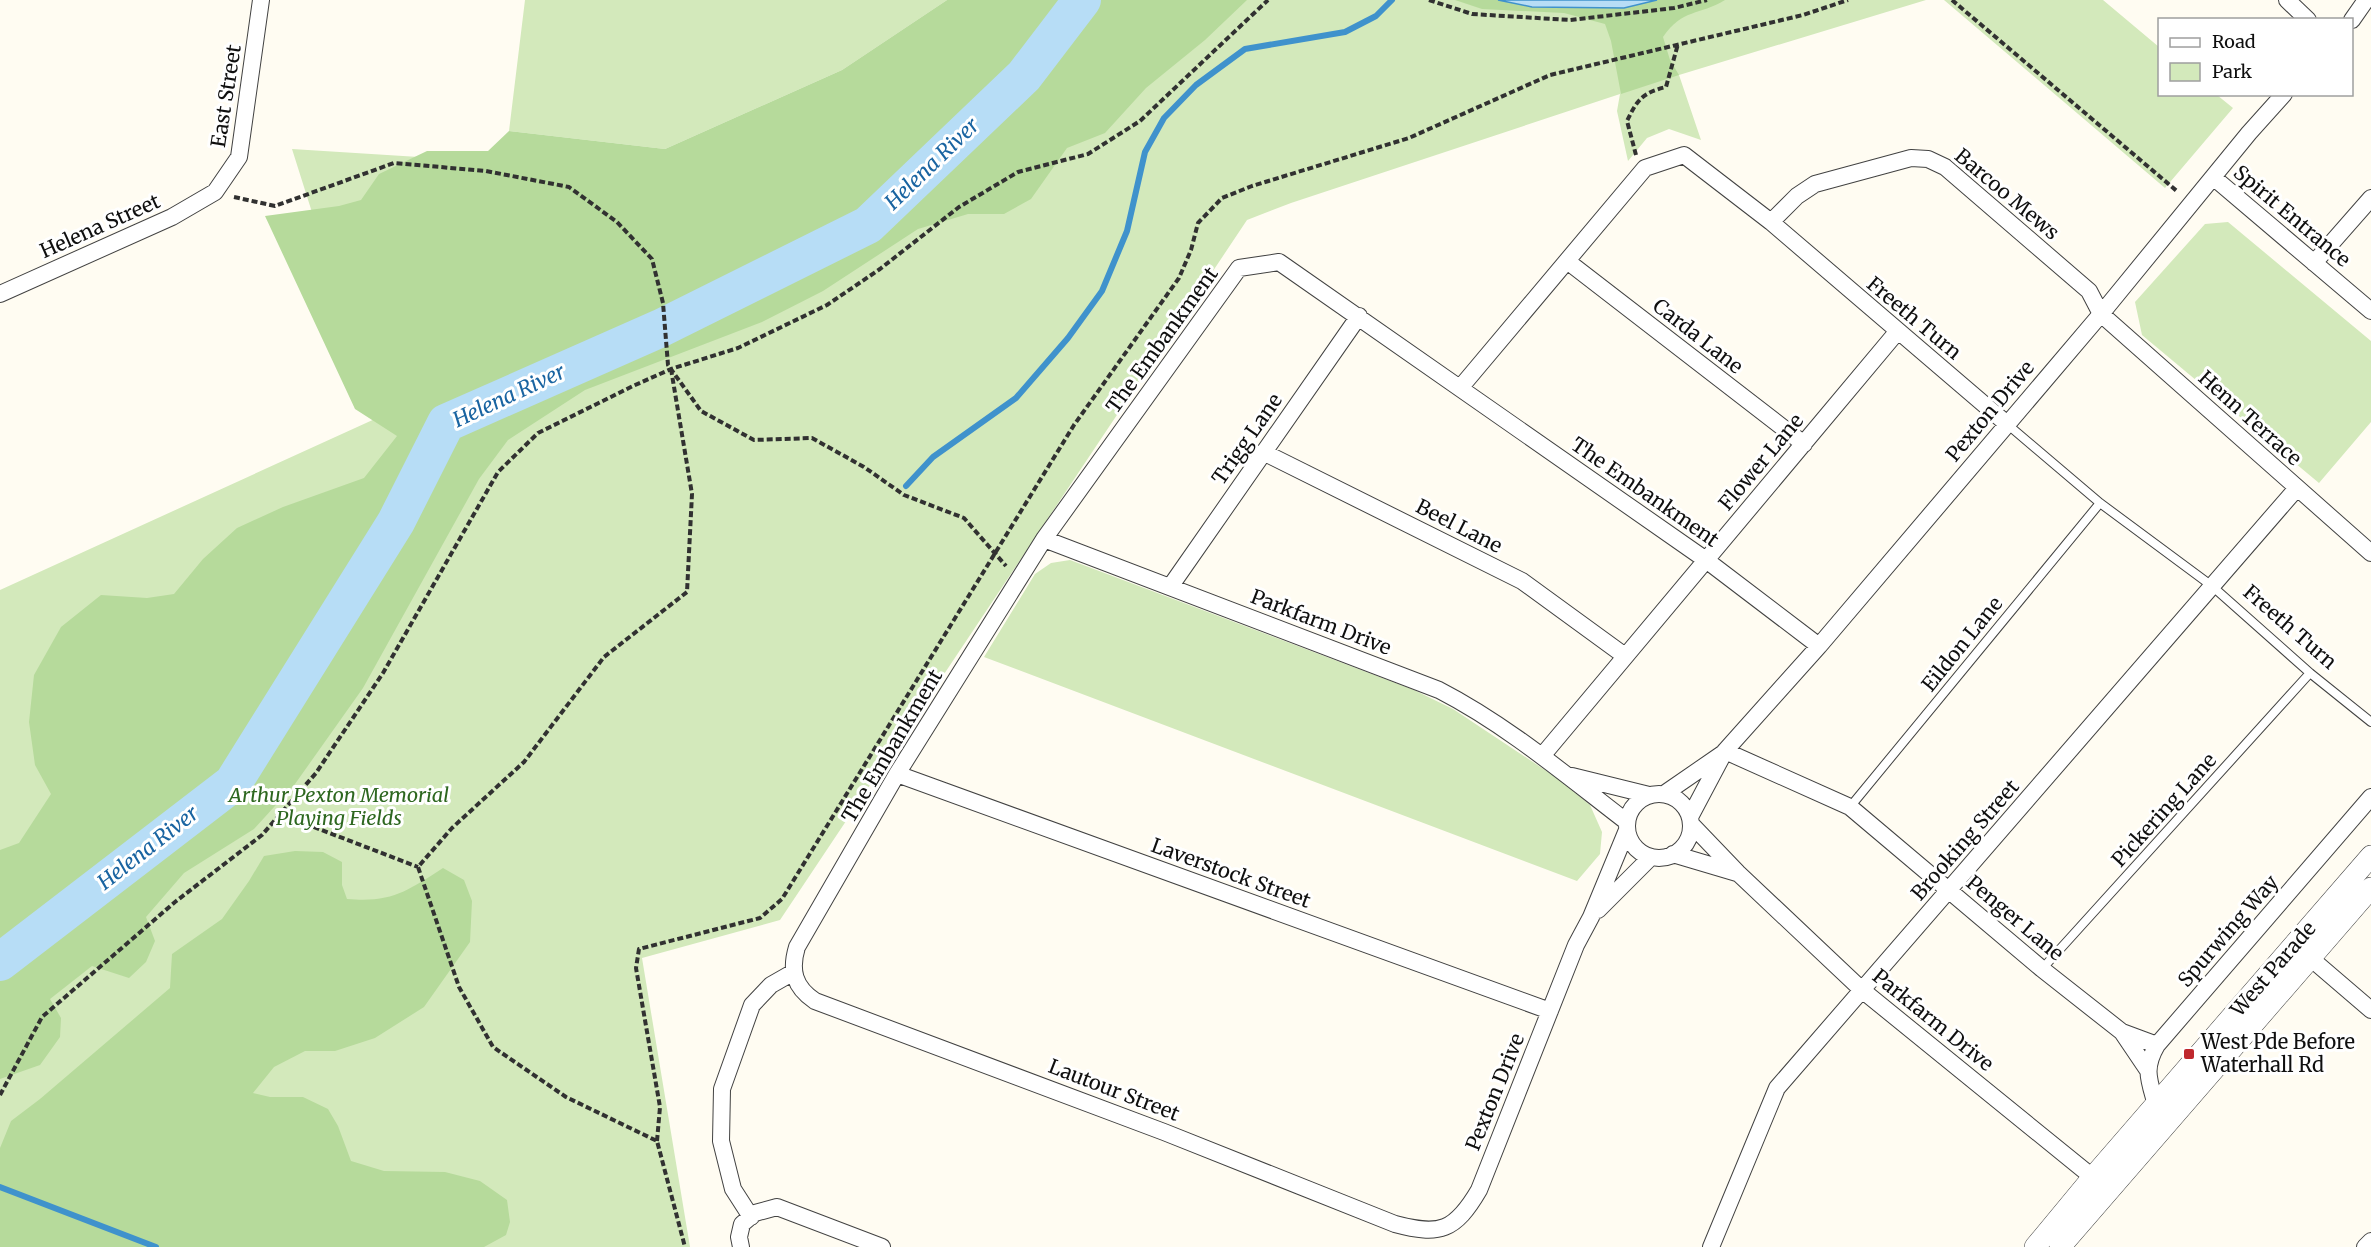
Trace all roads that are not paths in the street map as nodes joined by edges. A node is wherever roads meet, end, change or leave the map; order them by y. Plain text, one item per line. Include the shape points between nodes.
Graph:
1 (261, 0) edge
2 (2287, 0) edge
3 (2366, 0) edge
4 (2306, 18) edge
5 (2353, 19) edge
6 (2282, 96) edge
7 (2213, 177) junction
8 (215, 192) joint
9 (2371, 198) edge
10 (1771, 222) junction
11 (1567, 261) junction
12 (2314, 263) junction
13 (0, 294) edge
14 (2371, 311) edge
15 (2101, 314) junction
16 (1359, 316) junction
17 (1897, 332) junction
18 (1460, 388) junction
19 (2007, 424) junction
20 (1804, 444) junction
21 (1263, 452) junction
22 (2297, 488) junction
23 (2100, 502) junction
24 (1044, 539) junction
25 (2371, 553) edge
26 (1706, 560) junction
27 (1170, 586) junction
28 (2212, 586) junction
29 (1819, 646) junction
30 (1625, 657) junction
31 (2310, 673) junction
32 (2371, 722) edge
33 (1725, 751) junction
34 (1542, 756) junction
35 (897, 774) junction
36 (1565, 774) junction
37 (1656, 794) junction
38 (2371, 797) edge
39 (1850, 807) junction
40 (1690, 821) junction
41 (1627, 826) junction
42 (1673, 854) junction
43 (2371, 856) edge
44 (1651, 857) junction
45 (1738, 873) junction
46 (2371, 888) edge
47 (1949, 890) junction
48 (1591, 917) junction
49 (2303, 951) junction
50 (2042, 969) junction
51 (792, 973) junction
52 (1862, 990) junction
53 (2371, 1010) edge
54 (1550, 1011) junction
55 (2122, 1032) junction
56 (2157, 1046) junction
57 (2147, 1069) junction
58 (2156, 1105) junction
59 (2101, 1184) junction
60 (751, 1217) junction
61 (1395, 1224) joint
62 (2371, 1241) edge
63 (741, 1247) edge
64 (882, 1247) edge
65 (1711, 1247) edge
66 (2035, 1247) edge
67 (2060, 1247) edge
68 (2365, 1247) edge

1 - 8 street, East Street via 239,157
2 - 4 street
3 - 5 street
6 - 7 street, Pexton Drive
7 - 12 street, Spirit Entrance
7 - 15 street, Pexton Drive
8 - 13 street, Helena Street via 172,217
9 - 12 street
10 - 11 street, Freeth Turn via 1684,155 1646,168
10 - 15 street, Barcoo Mews via 1797,195 1815,184 1911,158 1928,159 1945,167 2089,291
10 - 17 street, Freeth Turn
11 - 18 street
11 - 20 street, Carda Lane
12 - 14 street, Spirit Entrance
15 - 19 street, Pexton Drive
15 - 22 street, Henn Terrace
16 - 18 street, The Embankment
16 - 21 street, Trigg Lane
16 - 24 street, The Embankment via 1279,261 1239,268
17 - 19 street, Freeth Turn
17 - 20 street, Flower Lane
18 - 26 street, The Embankment
19 - 23 lane, Freeth Turn
19 - 29 street, Pexton Drive
20 - 26 street, Flower Lane
21 - 27 street, Trigg Lane
21 - 30 street, Beel Lane via 1522,581
22 - 25 street, Henn Terrace
22 - 28 street, Brooking Street
23 - 28 lane, Freeth Turn
23 - 39 lane, Eildon Lane
24 - 27 street, Parkfarm Drive
24 - 35 street, The Embankment
26 - 29 street, The Embankment
26 - 30 street, Flower Lane
27 - 34 street, Parkfarm Drive via 1439,690
28 - 31 lane, Freeth Turn
28 - 47 street, Brooking Street
29 - 33 street, Pexton Drive
30 - 34 street, Flower Lane
31 - 32 lane, Freeth Turn
31 - 50 lane, Pickering Lane
33 - 37 street, Pexton Drive
33 - 39 street, Penger Lane
33 - 40 street, Pexton Drive
34 - 36 street, Parkfarm Drive
35 - 51 street, The Embankment via 797,947
35 - 54 street, Laverstock Street
36 - 37 street, Parkfarm Drive
36 - 41 street, Parkfarm Drive
37 - 40 street, Parkfarm Drive via 1671,796 1683,804
37 - 41 street via 1632,808
38 - 56 street, Spurwing Way
39 - 47 street, Penger Lane
40 - 42 street via 1688,839
40 - 45 street, Parkfarm Drive
41 - 44 street, Parkfarm Drive via 1632,844
41 - 48 street, Pexton Drive
42 - 44 street, Parkfarm Drive
42 - 45 street, Parkfarm Drive
43 - 49 street, West Parade
44 - 48 street, Pexton Drive
45 - 52 street, Parkfarm Drive
46 - 49 street, West Parade
47 - 50 street, Penger Lane
47 - 52 street, Brooking Street
48 - 54 street, Pexton Drive
49 - 53 street
49 - 58 street, West Parade
49 - 59 street, West Parade via 2153,1142
50 - 55 street, Penger Lane
51 - 60 street via 771,984 752,1005 722,1089 721,1141 733,1190
51 - 61 street, Lautour Street via 798,986 815,1001
52 - 59 street, Parkfarm Drive
52 - 65 street, Brooking Street via 1777,1088
54 - 61 street, Pexton Drive via 1479,1190 1469,1206 1457,1220 1439,1230 1420,1231
55 - 56 street, Penger Lane
55 - 57 street, Penger Lane
56 - 57 street, Spurwing Way
57 - 58 street
58 - 59 street, West Parade
59 - 66 street, West Parade
59 - 67 street, West Parade
60 - 63 street via 742,1224
60 - 64 street via 777,1207
62 - 68 street

